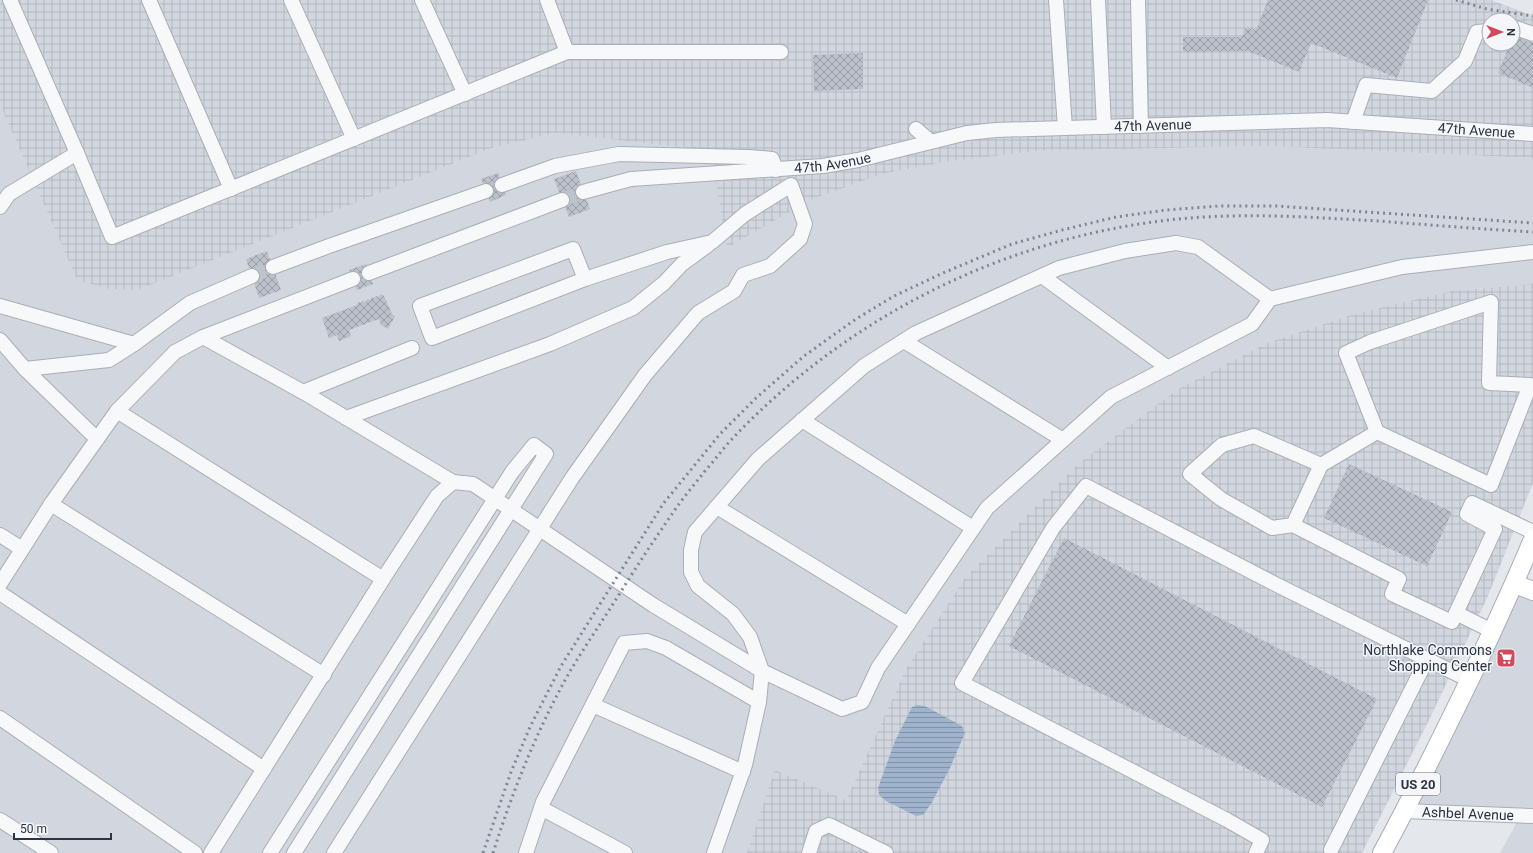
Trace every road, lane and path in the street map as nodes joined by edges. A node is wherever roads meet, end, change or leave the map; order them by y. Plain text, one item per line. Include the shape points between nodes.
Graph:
1 (10, 0) edge
2 (149, 0) edge
3 (291, 0) edge
4 (422, 0) edge
5 (547, 0) edge
6 (1056, 0) edge
7 (1098, 0) edge
8 (1138, 0) edge
9 (1521, 30) edge
10 (1481, 32) edge
11 (1533, 34) edge
12 (567, 52) junction
13 (781, 52) dead end
14 (465, 94) junction
15 (1353, 122) junction
16 (1140, 126) junction
17 (1104, 127) junction
18 (1065, 128) junction
19 (916, 129) dead end
20 (1533, 134) edge
21 (354, 139) junction
22 (930, 141) junction
23 (77, 153) junction
24 (790, 169) junction
25 (776, 170) junction
26 (502, 185) dead end
27 (791, 185) junction
28 (231, 189) junction
29 (486, 191) dead end
30 (584, 192) tunnel mouth
31 (562, 200) tunnel mouth
32 (0, 207) edge
33 (712, 242) junction
34 (1533, 252) edge
35 (273, 267) tunnel mouth
36 (369, 273) dead end
37 (252, 276) tunnel mouth
38 (1042, 276) junction
39 (352, 279) dead end
40 (585, 279) junction
41 (1270, 299) junction
42 (0, 306) edge
43 (203, 337) junction
44 (0, 340) edge
45 (904, 341) junction
46 (134, 344) junction
47 (412, 348) dead end
48 (1168, 368) junction
49 (25, 369) junction
50 (303, 392) junction
51 (117, 411) junction
52 (346, 418) junction
53 (802, 420) junction
54 (1377, 432) junction
55 (97, 438) junction
56 (1063, 440) junction
57 (1321, 465) junction
58 (454, 482) junction
59 (495, 499) junction
60 (51, 504) junction
61 (717, 507) junction
62 (511, 510) junction
63 (1293, 525) junction
64 (973, 528) junction
65 (540, 529) junction
66 (1533, 532) edge
67 (0, 535) edge
68 (1533, 539) edge
69 (22, 549) junction
70 (383, 579) junction
71 (0, 584) edge
72 (1515, 584) junction
73 (1533, 591) edge
74 (0, 593) edge
75 (1456, 613) junction
76 (908, 624) junction
77 (1492, 631) junction
78 (1427, 659) junction
79 (762, 671) junction
80 (324, 675) junction
81 (1469, 680) junction
82 (759, 702) junction
83 (593, 704) junction
84 (0, 718) edge
85 (264, 769) junction
86 (742, 772) junction
87 (541, 808) junction
88 (1404, 811) junction
89 (1531, 816) dead end
90 (0, 820) edge
91 (1331, 850) dead end
92 (51, 853) edge
93 (196, 853) edge
94 (211, 853) edge
95 (270, 853) edge
96 (294, 853) edge
97 (334, 853) edge
98 (526, 853) edge
99 (626, 853) edge
100 (714, 853) edge
101 (809, 853) edge
102 (886, 853) edge
103 (1256, 853) edge
104 (1382, 853) edge

1 - 23 street
2 - 28 street
3 - 21 street
4 - 14 street
5 - 12 street
6 - 18 street
7 - 17 street
8 - 16 street
9 - 11 street
10 - 15 street via 1477,32 1464,61 1432,91 1366,85
12 - 13 street
12 - 14 street
14 - 21 street
15 - 16 street, 47th Avenue via 1327,120
15 - 20 street, 47th Avenue
16 - 17 street, 47th Avenue
17 - 18 street, 47th Avenue
18 - 22 street, 47th Avenue via 996,130
19 - 22 street
21 - 28 street
22 - 24 street, 47th Avenue via 830,165
23 - 28 street via 112,237
23 - 32 street via 9,194
24 - 25 street, 47th Avenue
24 - 27 street
25 - 26 street, 47th Avenue via 772,159 619,154 556,166
25 - 30 street, 47th Avenue via 631,179
27 - 33 street via 745,214
27 - 65 street via 805,224 800,239 770,266 743,275 734,291 698,313 646,375 572,478
29 - 35 street
31 - 36 street
33 - 40 street via 667,252
33 - 52 street via 682,264 664,283 633,308 550,344
34 - 41 street via 1402,267
37 - 46 street via 190,304
38 - 41 street via 1059,268 1125,251 1176,243 1198,247
38 - 45 street via 916,333
38 - 48 street
39 - 43 street
40 - 40 street via 573,249 420,306 432,338
41 - 48 street via 1252,324
42 - 46 street
43 - 50 street
43 - 51 street via 175,352
44 - 49 street
45 - 53 street via 864,366
45 - 56 street
46 - 49 street via 109,360
47 - 50 street
48 - 56 street via 1111,397
49 - 55 street
50 - 52 street
51 - 55 street
51 - 70 street
52 - 58 street
53 - 61 street via 758,459
53 - 64 street
54 - 54 street via 1491,485 1530,385 1489,383 1491,302 1370,342 1346,353
54 - 57 street
55 - 60 street
56 - 64 street via 987,508
57 - 63 street
57 - 63 street via 1254,436 1222,445 1190,474 1221,499 1272,528
58 - 59 street via 473,484
58 - 70 street via 437,496
59 - 62 street
59 - 62 street via 512,472 534,445 546,454
59 - 95 street
60 - 69 street
60 - 80 street
61 - 76 street
61 - 79 street via 695,532 691,550 691,572 698,586 733,614 750,637
62 - 65 street
62 - 96 street
63 - 75 street via 1399,579 1392,594 1452,622
64 - 76 street
65 - 79 street via 653,605
65 - 97 street
66 - 75 street via 1472,503 1467,514 1495,529
67 - 69 street
68 - 72 main road, US 20
69 - 71 street
70 - 80 street
72 - 73 main road
72 - 77 main road, US 20
74 - 85 street
75 - 77 street
76 - 79 street via 878,668 862,702 842,709
77 - 81 main road, US 20
78 - 81 street
78 - 91 street
78 - 103 street via 1086,486 1052,528 962,683 1262,840
79 - 82 street
80 - 85 street
81 - 88 main road, US 20
82 - 83 street via 666,648 647,642 634,642 624,643
82 - 86 street
83 - 86 street
83 - 87 street
84 - 93 street
85 - 94 street
86 - 100 street
87 - 98 street
87 - 99 street
88 - 89 street, Ashbel Avenue
88 - 104 main road, US 20
90 - 92 street
101 - 102 street via 816,831 829,825

